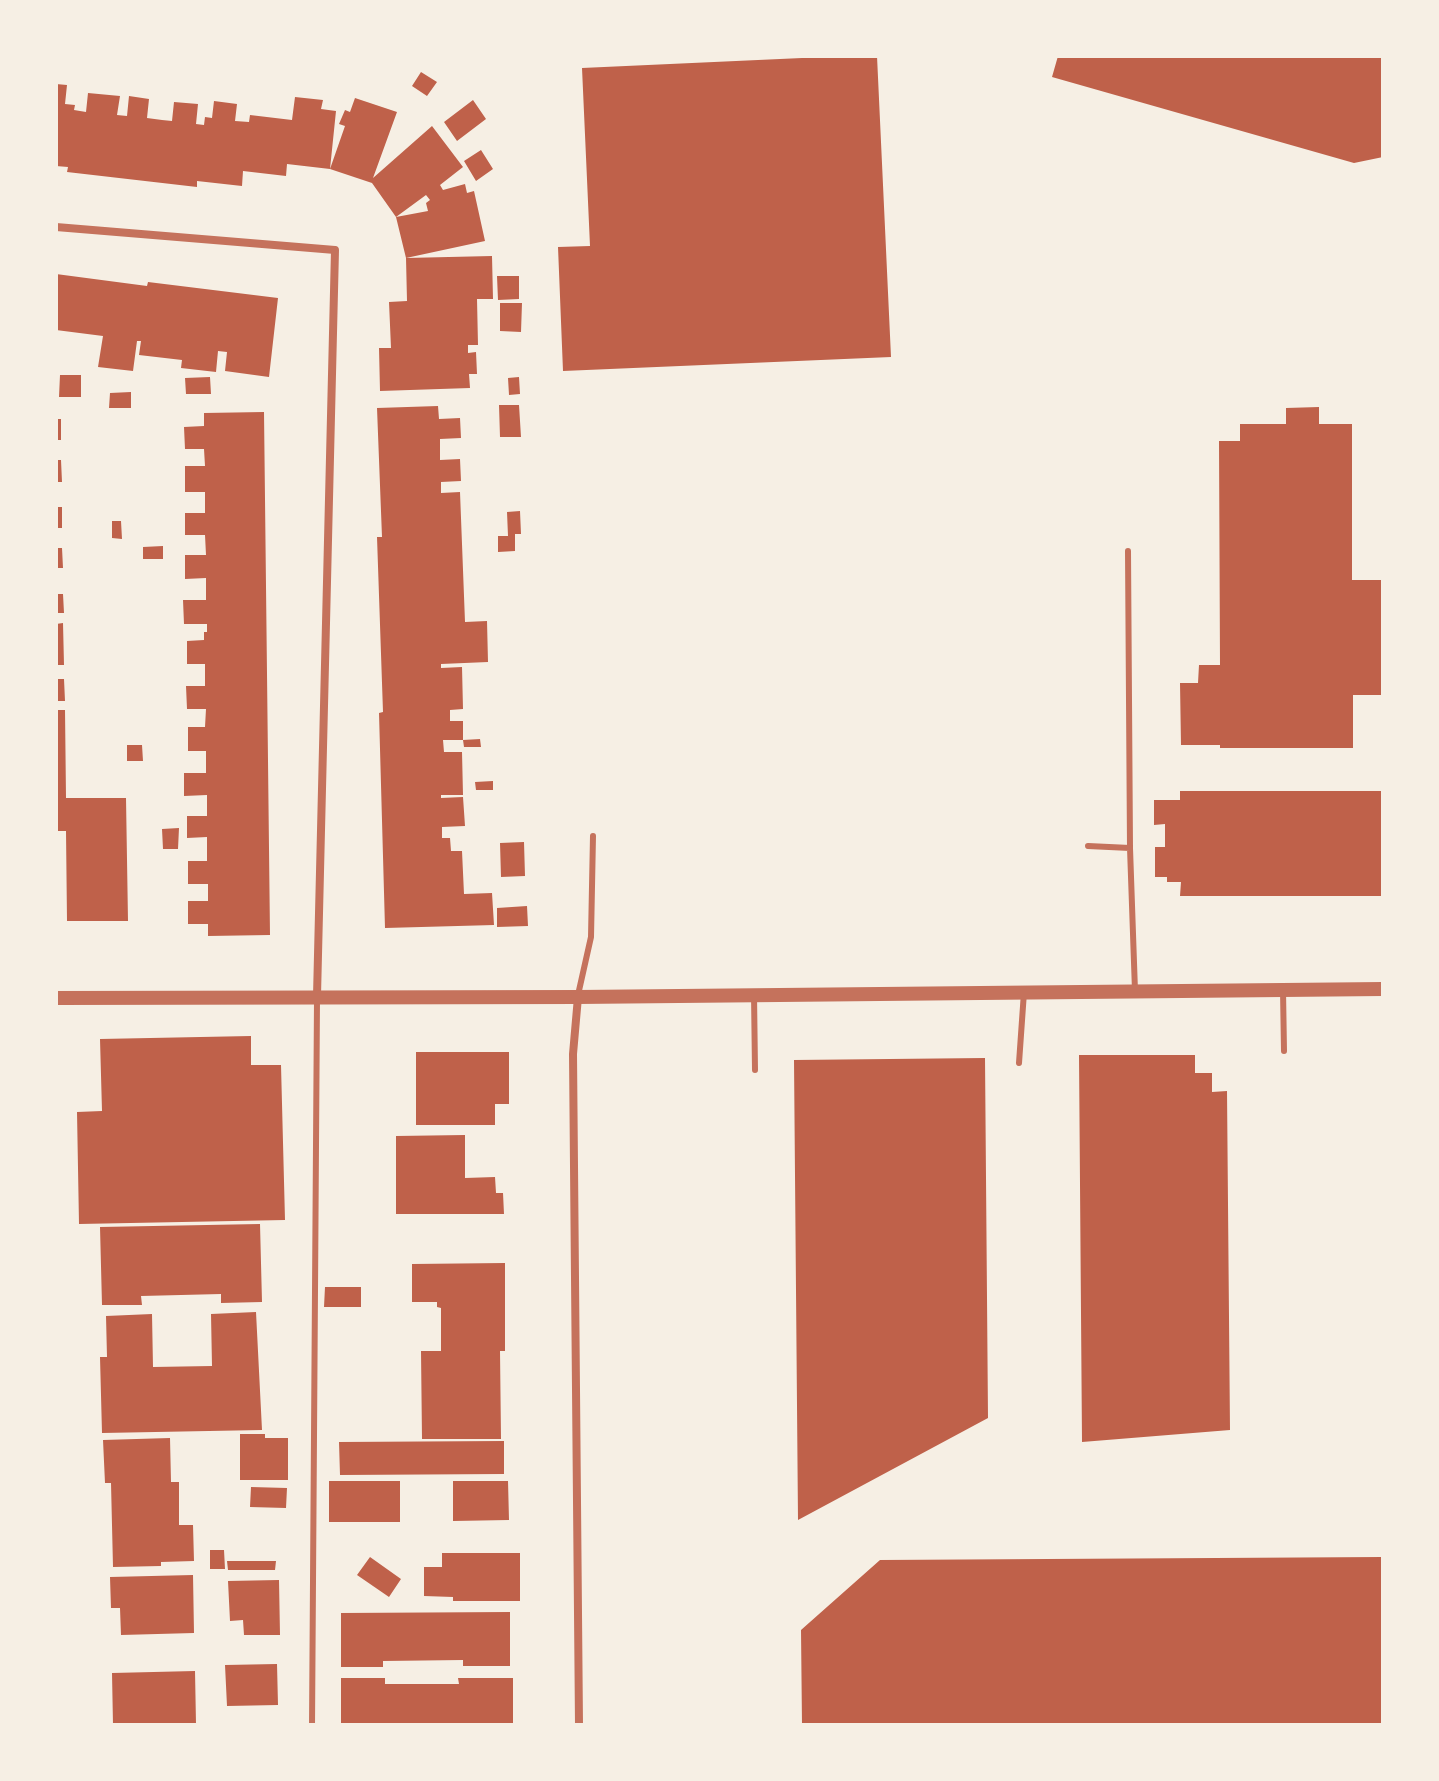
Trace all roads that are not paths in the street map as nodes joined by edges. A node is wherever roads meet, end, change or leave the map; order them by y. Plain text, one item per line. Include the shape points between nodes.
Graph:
1 (56, 227) edge
2 (1128, 551) dead end
3 (593, 836) dead end
4 (1088, 846) dead end
5 (1130, 848) junction
6 (1383, 989) edge
7 (1283, 990) junction
8 (1135, 991) junction
9 (1024, 992) junction
10 (754, 994) junction
11 (317, 996) junction
12 (578, 997) junction
13 (56, 998) edge
14 (1284, 1051) dead end
15 (1019, 1063) dead end
16 (755, 1070) dead end
17 (312, 1725) edge
18 (579, 1725) edge

1 - 11 street via 335,250
2 - 5 lane
3 - 12 lane via 591,937
4 - 5 lane
5 - 8 lane
6 - 7 street
7 - 8 street
7 - 14 lane
8 - 9 street
9 - 10 street
9 - 15 lane
10 - 12 street
10 - 16 lane
11 - 12 street
11 - 13 street
11 - 17 lane
12 - 18 street via 573,1070

